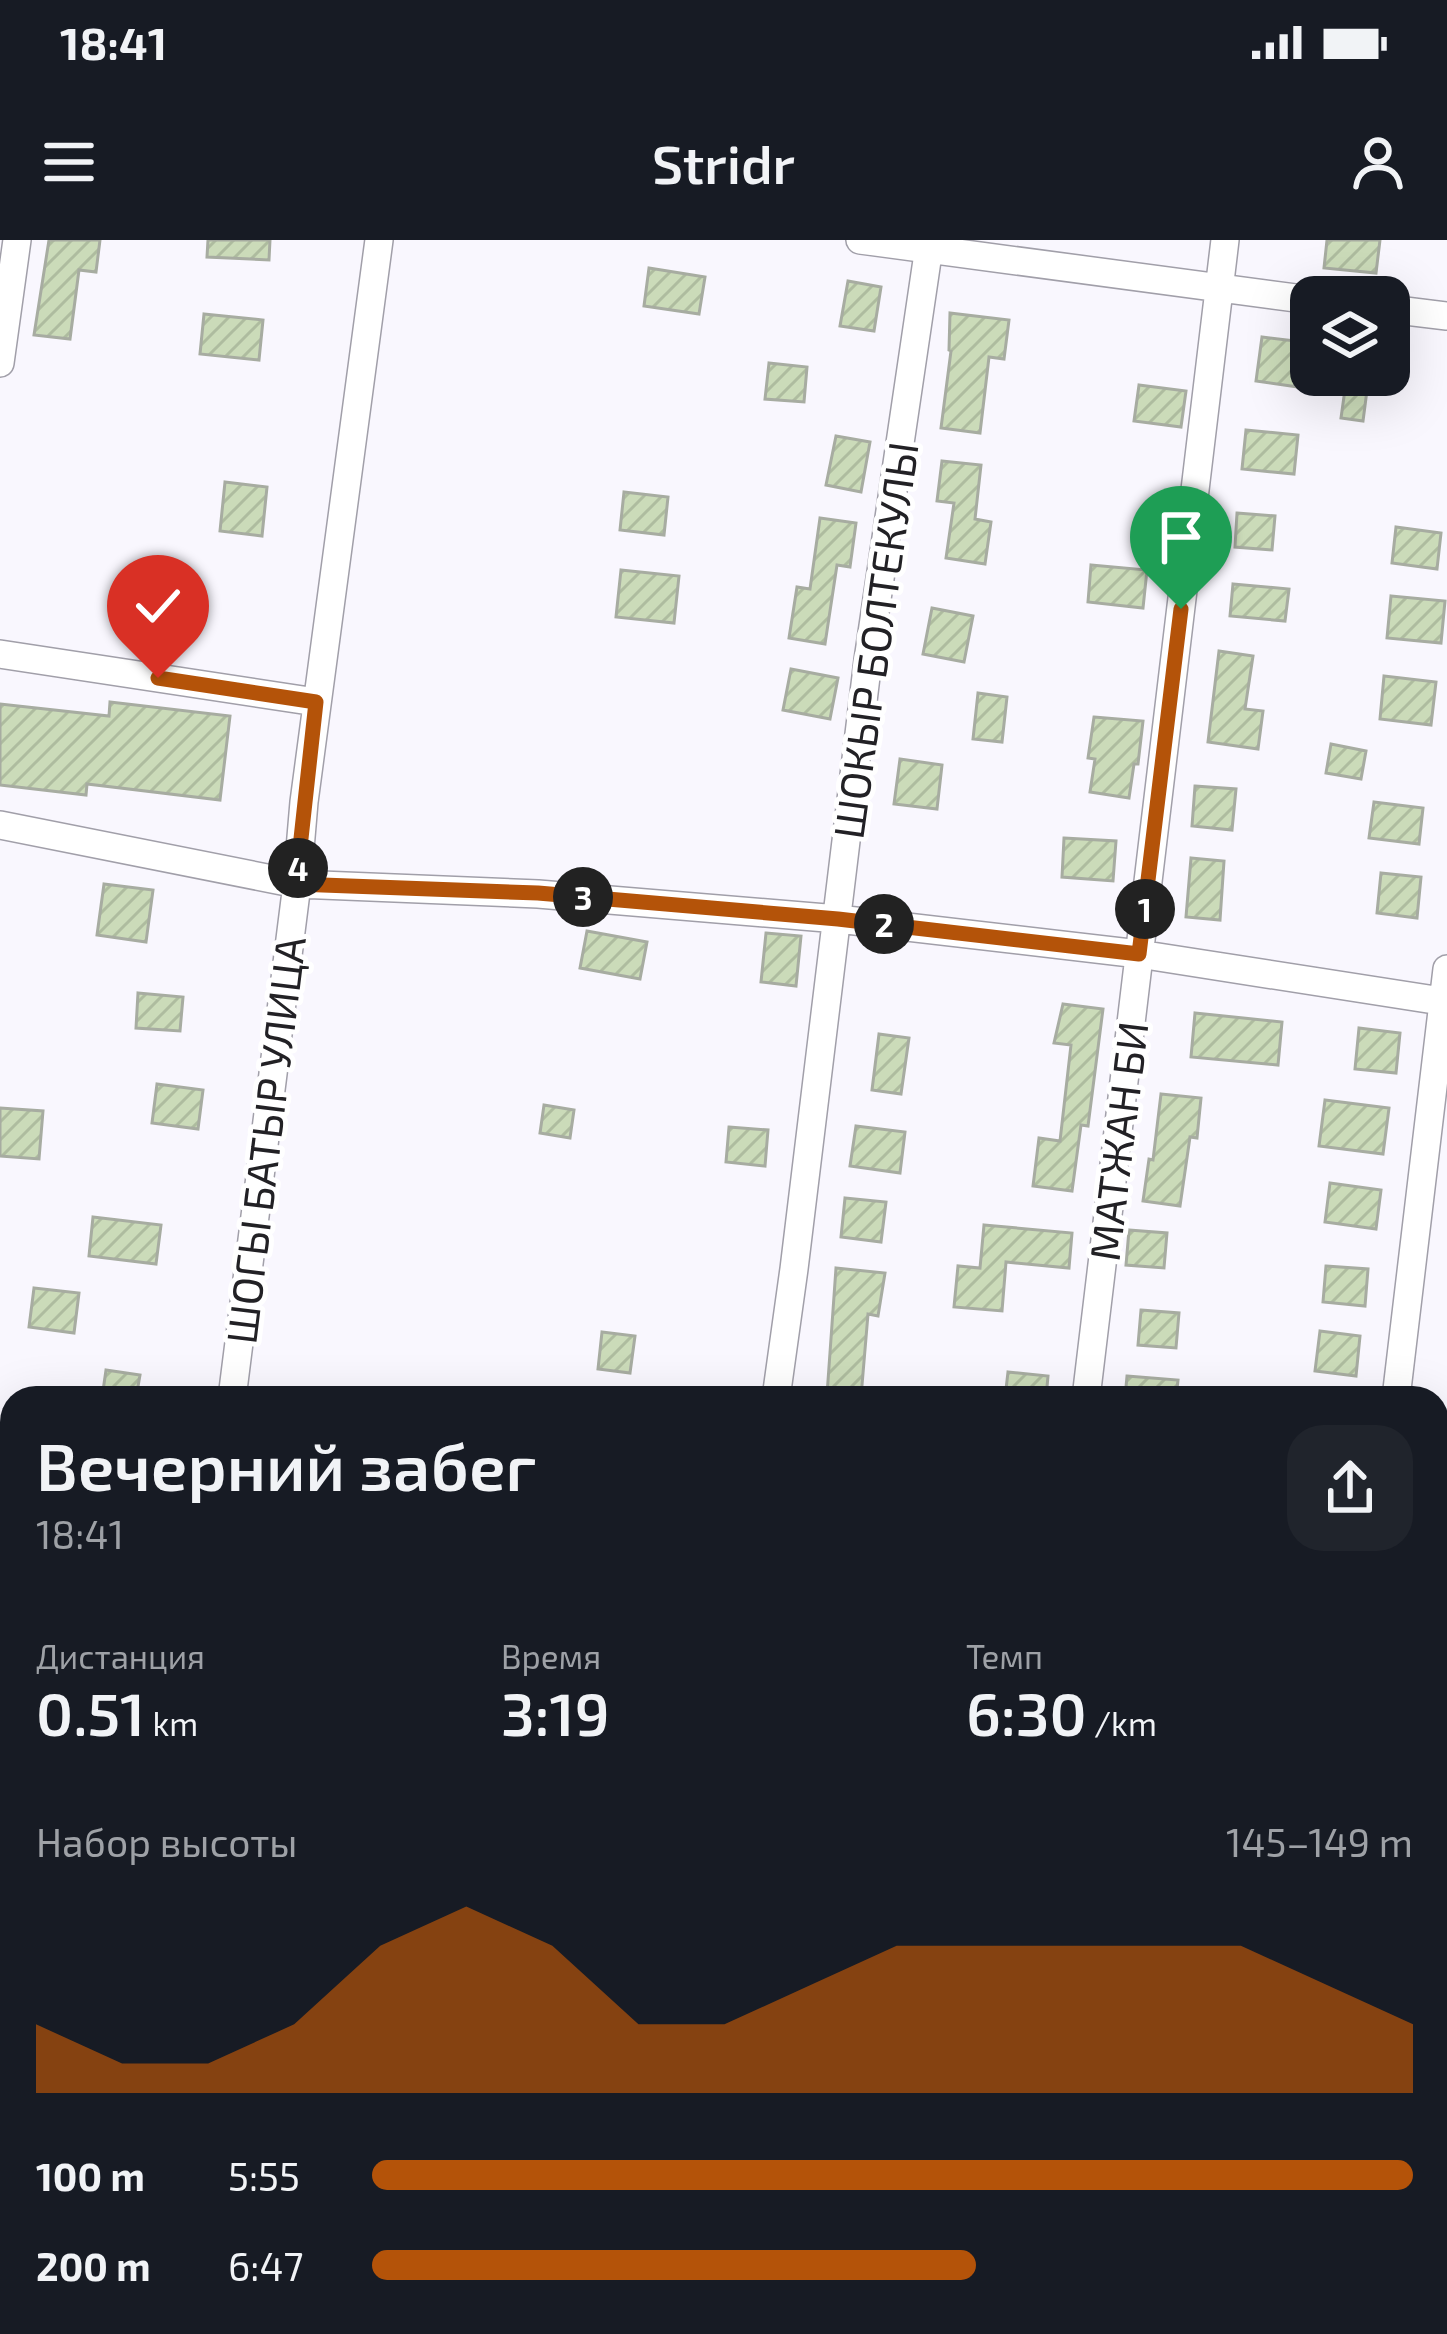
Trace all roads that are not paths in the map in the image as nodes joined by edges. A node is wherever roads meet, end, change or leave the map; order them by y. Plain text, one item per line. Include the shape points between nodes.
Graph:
1 (17, 240) edge
2 (379, 240) edge
3 (860, 240) edge
4 (1225, 240) edge
5 (930, 244) edge
6 (1219, 289) junction
7 (1290, 297) edge
8 (1410, 312) edge
9 (1447, 316) edge
10 (0, 363) edge
11 (0, 654) edge
12 (316, 702) junction
13 (0, 825) edge
14 (296, 884) junction
15 (838, 919) junction
16 (1139, 954) junction
17 (1447, 970) edge
18 (1445, 1002) edge
19 (233, 1386) edge
20 (778, 1386) edge
21 (1087, 1386) edge
22 (1397, 1386) edge

1 - 10 street
2 - 12 street, ШОГЫ БАТЫР УЛИЦА
3 - 5 street
4 - 6 street, МАТЖАН БИ
5 - 6 street
5 - 15 street, ШОКЫР БОЛТЕКУЛЫ
6 - 7 street
6 - 16 street, МАТЖАН БИ
8 - 9 street
11 - 12 street
12 - 14 street, ШОГЫ БАТЫР УЛИЦА
13 - 14 street
14 - 15 street via 538,893
14 - 19 street, ШОГЫ БАТЫР УЛИЦА
15 - 16 street
15 - 20 street, ШОКЫР БОЛТЕКУЛЫ
16 - 18 street
16 - 21 street, МАТЖАН БИ
17 - 18 street
18 - 22 street

